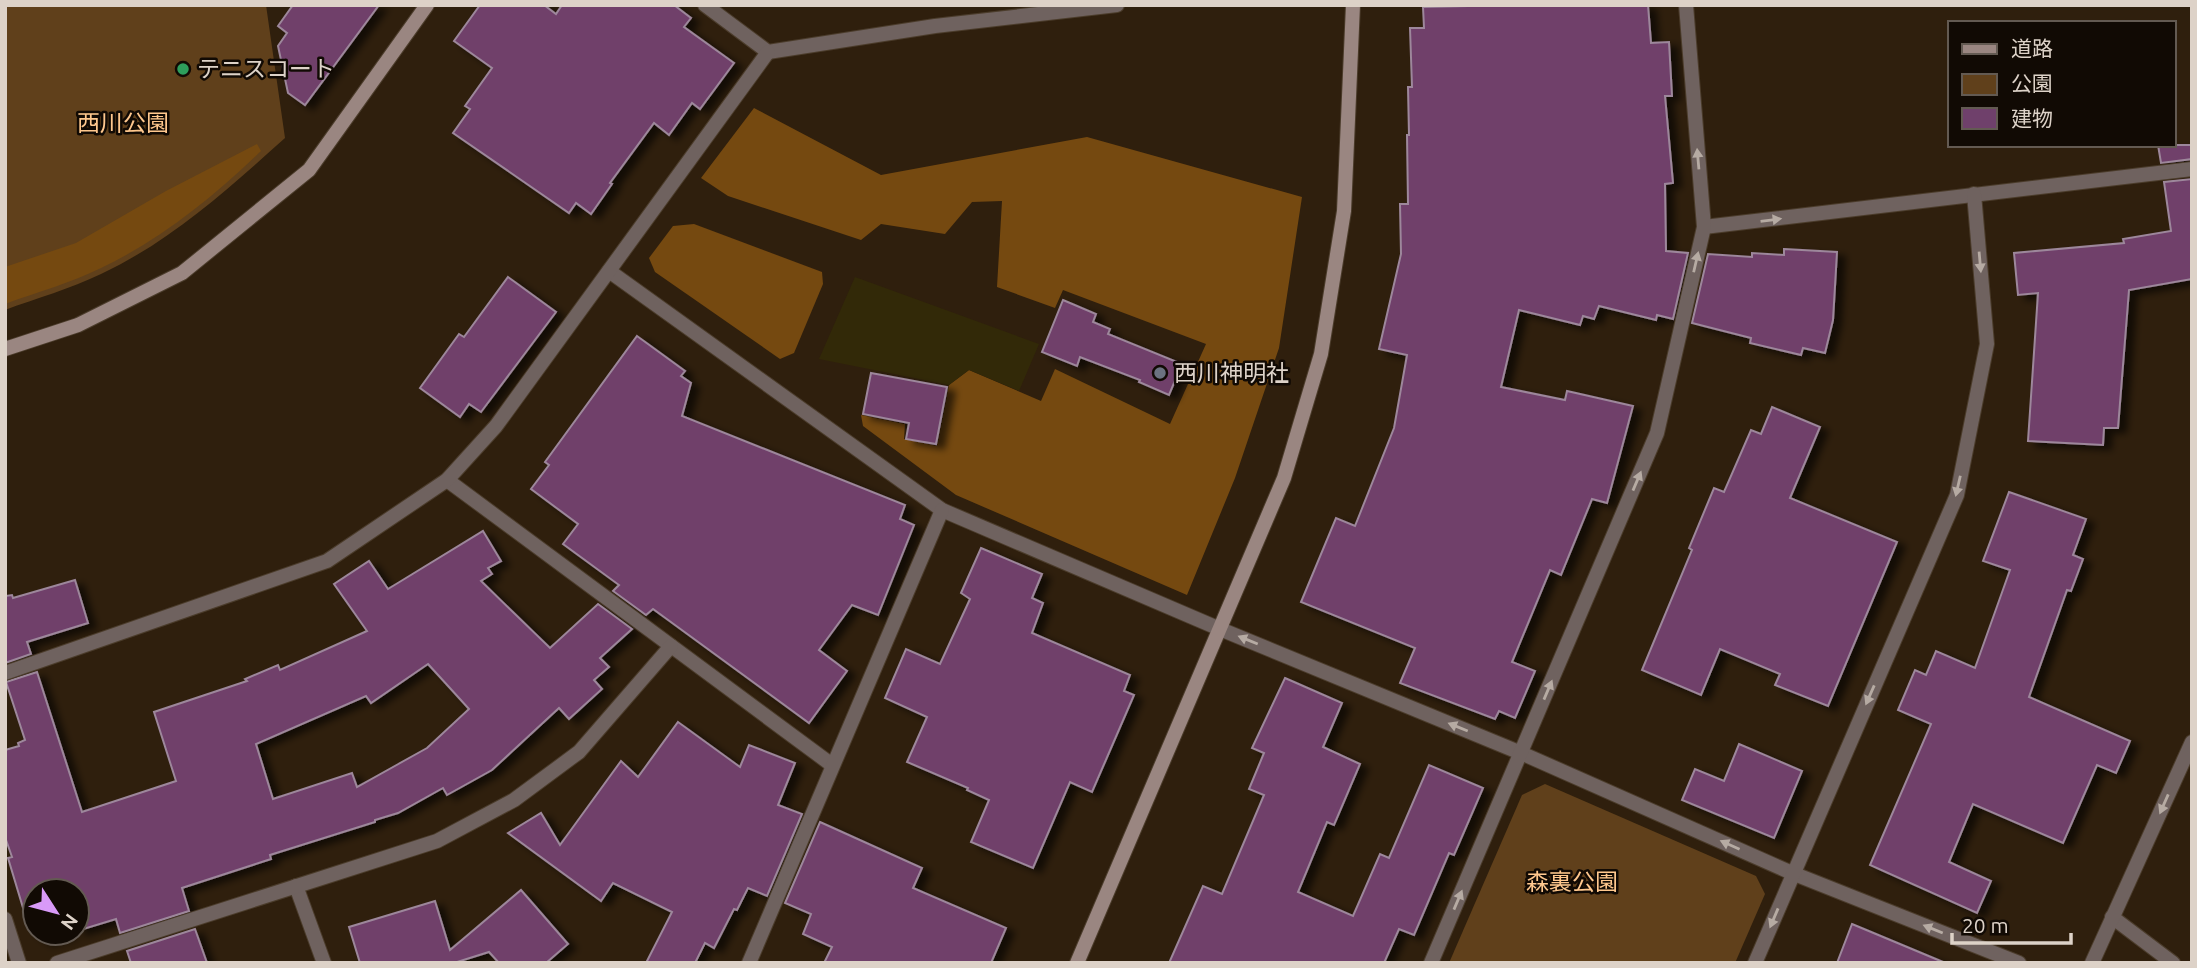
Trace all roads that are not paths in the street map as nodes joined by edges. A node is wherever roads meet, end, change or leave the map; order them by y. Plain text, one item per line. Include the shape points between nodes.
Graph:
1 (428, 5) edge
2 (705, 5) edge
3 (1116, 5) edge
4 (1353, 5) edge
5 (1686, 5) edge
6 (1044, 9) edge
7 (768, 52) junction
8 (2192, 169) edge
9 (1974, 194) junction
10 (1703, 227) junction
11 (609, 271) junction
12 (5, 349) edge
13 (447, 480) junction
14 (942, 510) junction
15 (1220, 629) junction
16 (671, 646) junction
17 (5, 673) edge
18 (2192, 742) edge
19 (1521, 753) junction
20 (832, 765) junction
21 (1793, 873) junction
22 (296, 886) junction
23 (2112, 917) junction
24 (5, 919) edge
25 (19, 963) edge
26 (57, 963) edge
27 (324, 963) edge
28 (749, 963) edge
29 (1077, 963) edge
30 (1431, 963) edge
31 (1755, 963) edge
32 (2019, 963) edge
33 (2092, 963) edge
34 (2173, 963) edge

1 - 12 street via 309,170 182,273 78,325
2 - 7 street
3 - 6 street
4 - 15 street via 1344,211 1321,354 1284,478
10 -> 5 street
6 - 7 street
7 - 11 street
8 - 9 street
10 -> 9 street
9 -> 21 street via 1987,344 1957,495
19 -> 10 street via 1657,433
11 - 13 street via 496,426
11 - 14 street
13 - 16 street
13 - 17 street via 327,561
14 - 15 street
14 - 20 street
19 -> 15 street
15 - 29 street
16 - 20 street
16 - 22 street via 579,752 514,800 437,841
18 -> 23 street
21 -> 19 street
30 -> 19 street
20 - 28 street
21 -> 31 street
32 -> 21 street
22 - 26 street
22 - 27 street
23 - 33 street
23 - 34 street
24 - 25 street

